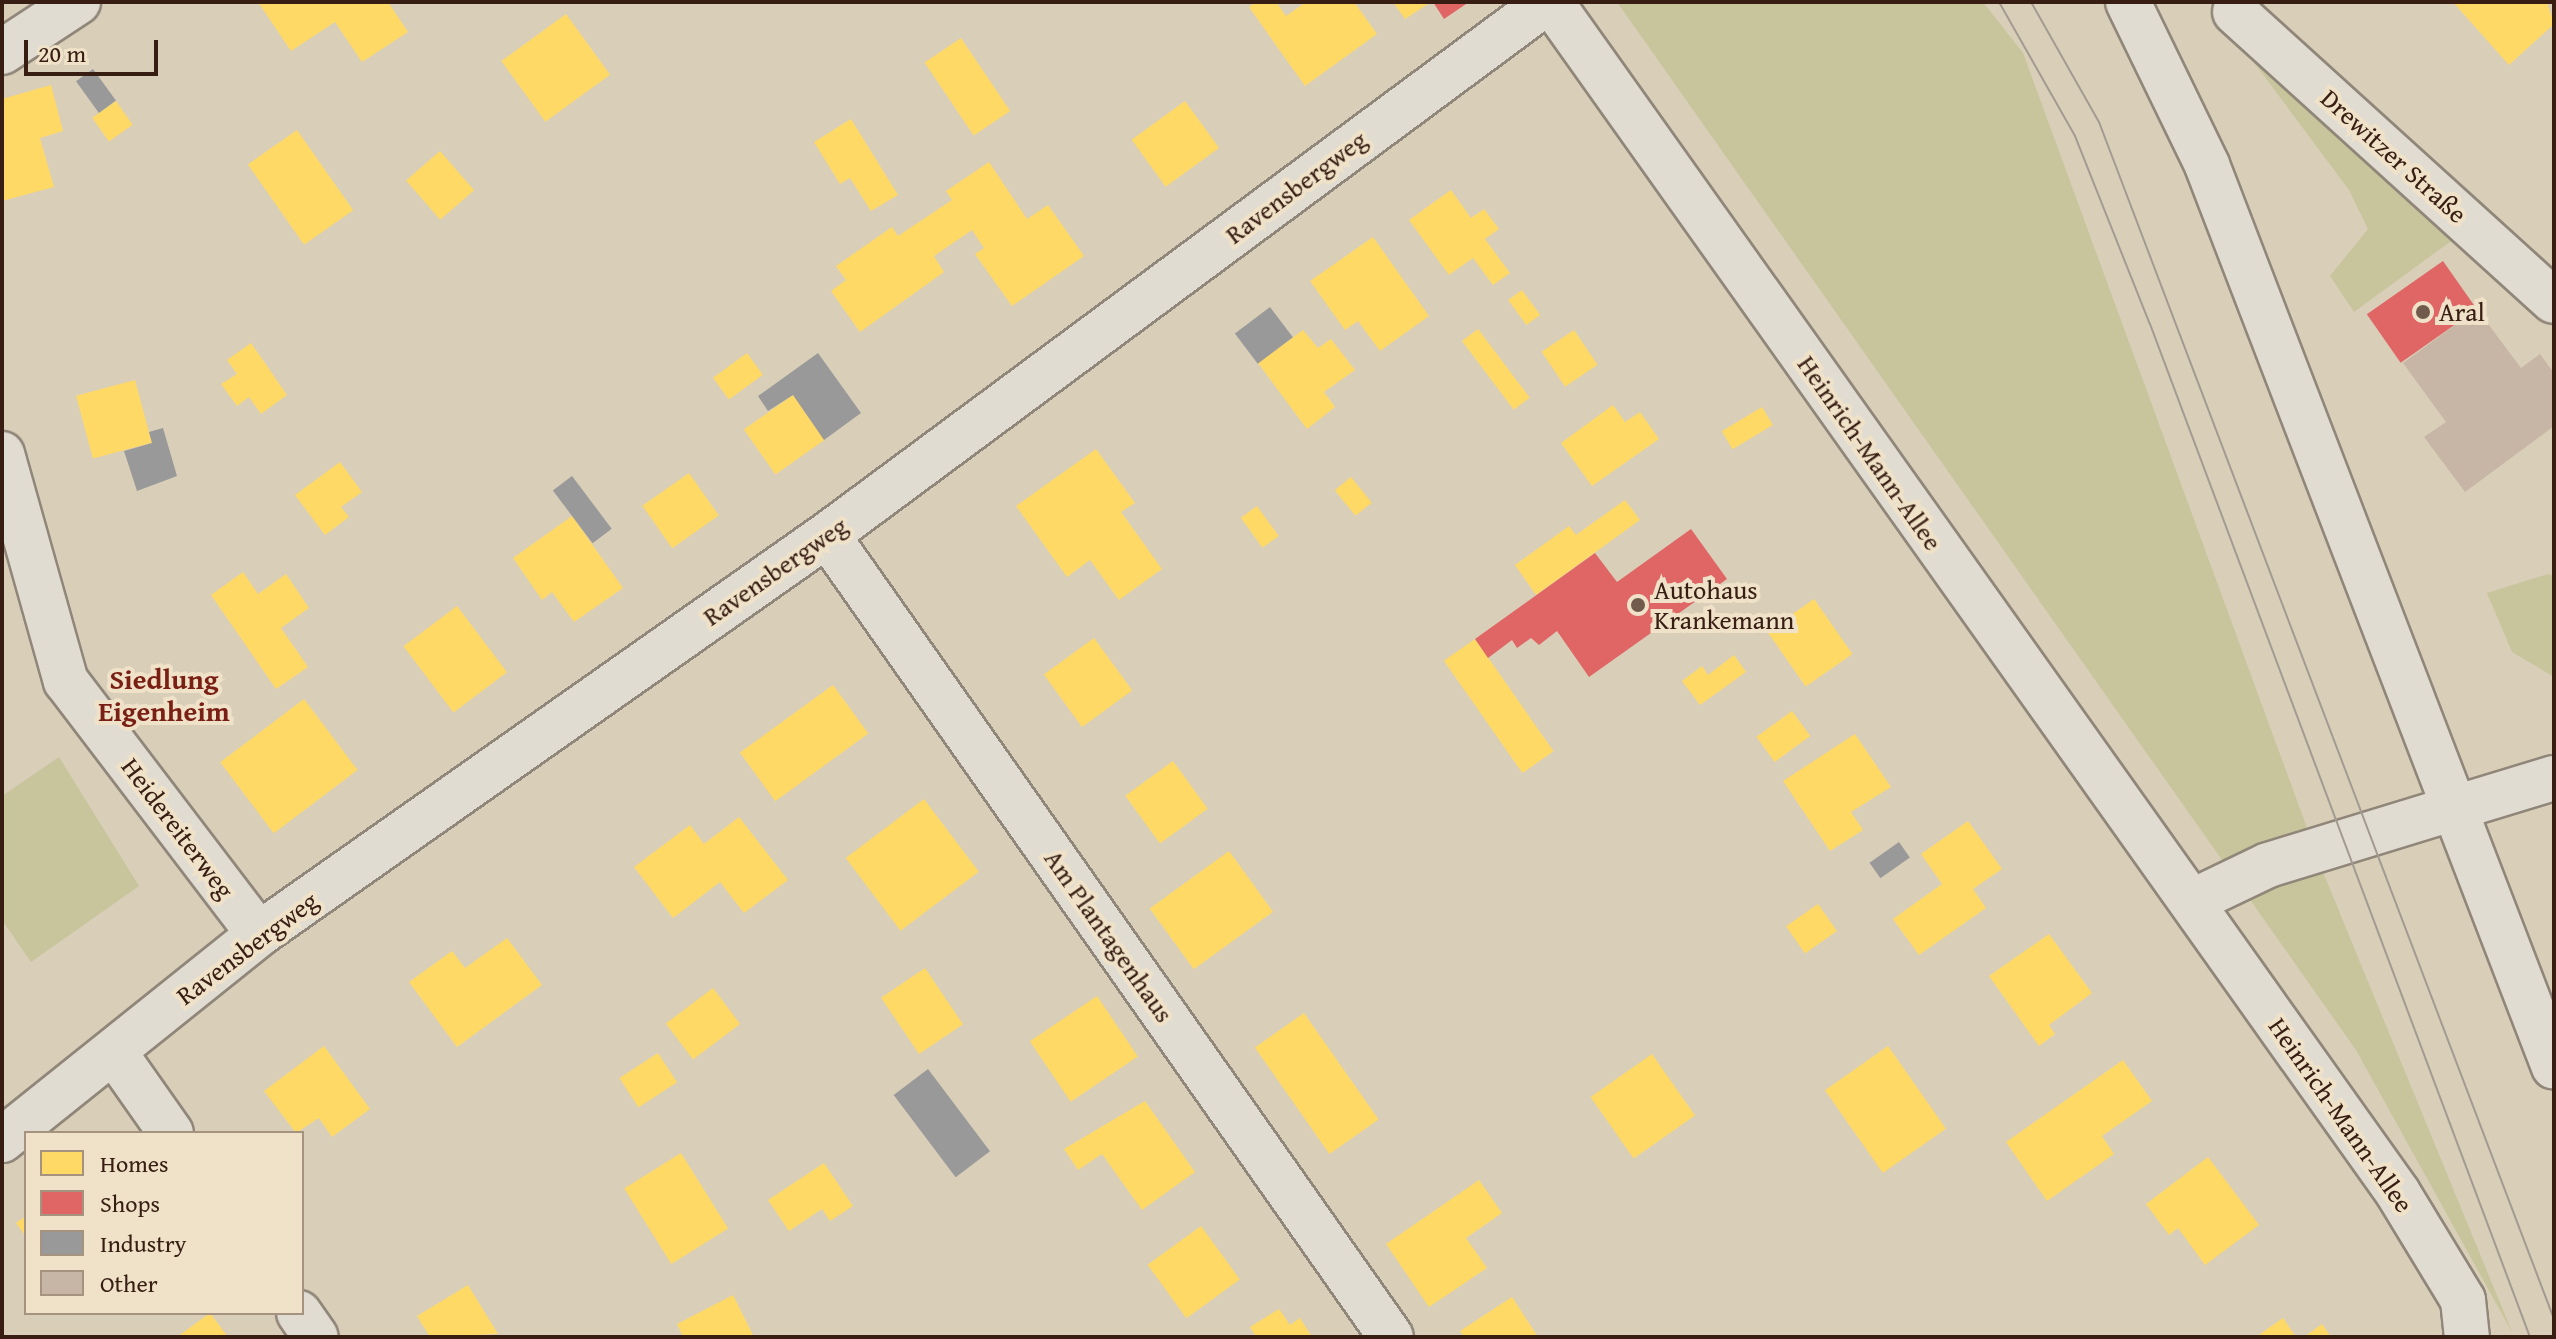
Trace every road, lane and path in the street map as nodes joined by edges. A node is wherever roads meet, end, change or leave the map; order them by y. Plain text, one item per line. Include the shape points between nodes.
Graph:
1 (78, 2) edge
2 (1549, 2) edge
3 (2128, 2) edge
4 (2235, 12) dead end
5 (2, 52) edge
6 (2554, 301) edge
7 (2, 454) edge
8 (827, 535) junction
9 (2554, 778) edge
10 (2455, 808) junction
11 (2193, 901) junction
12 (259, 934) junction
13 (114, 1052) junction
14 (2554, 1067) edge
15 (170, 1131) edge
16 (2, 1140) edge
17 (300, 1315) edge
18 (316, 1337) edge
19 (1391, 1337) edge
20 (2467, 1337) edge

1 - 5 street
2 - 8 street, Ravensbergweg
2 - 11 street, Heinrich-Mann-Allee
3 - 10 street via 2207,165
4 - 6 street, Drewitzer Straße
7 - 12 street, Heidereiterweg via 66,681
8 - 12 street, Ravensbergweg
8 - 19 street, Am Plantagenhaus
9 - 10 street
10 - 11 street via 2268,865
10 - 14 street
11 - 20 street, Heinrich-Mann-Allee via 2398,1193 2463,1300
12 - 13 street, Ravensbergweg
13 - 15 street
13 - 16 street, Ravensbergweg
17 - 18 street

